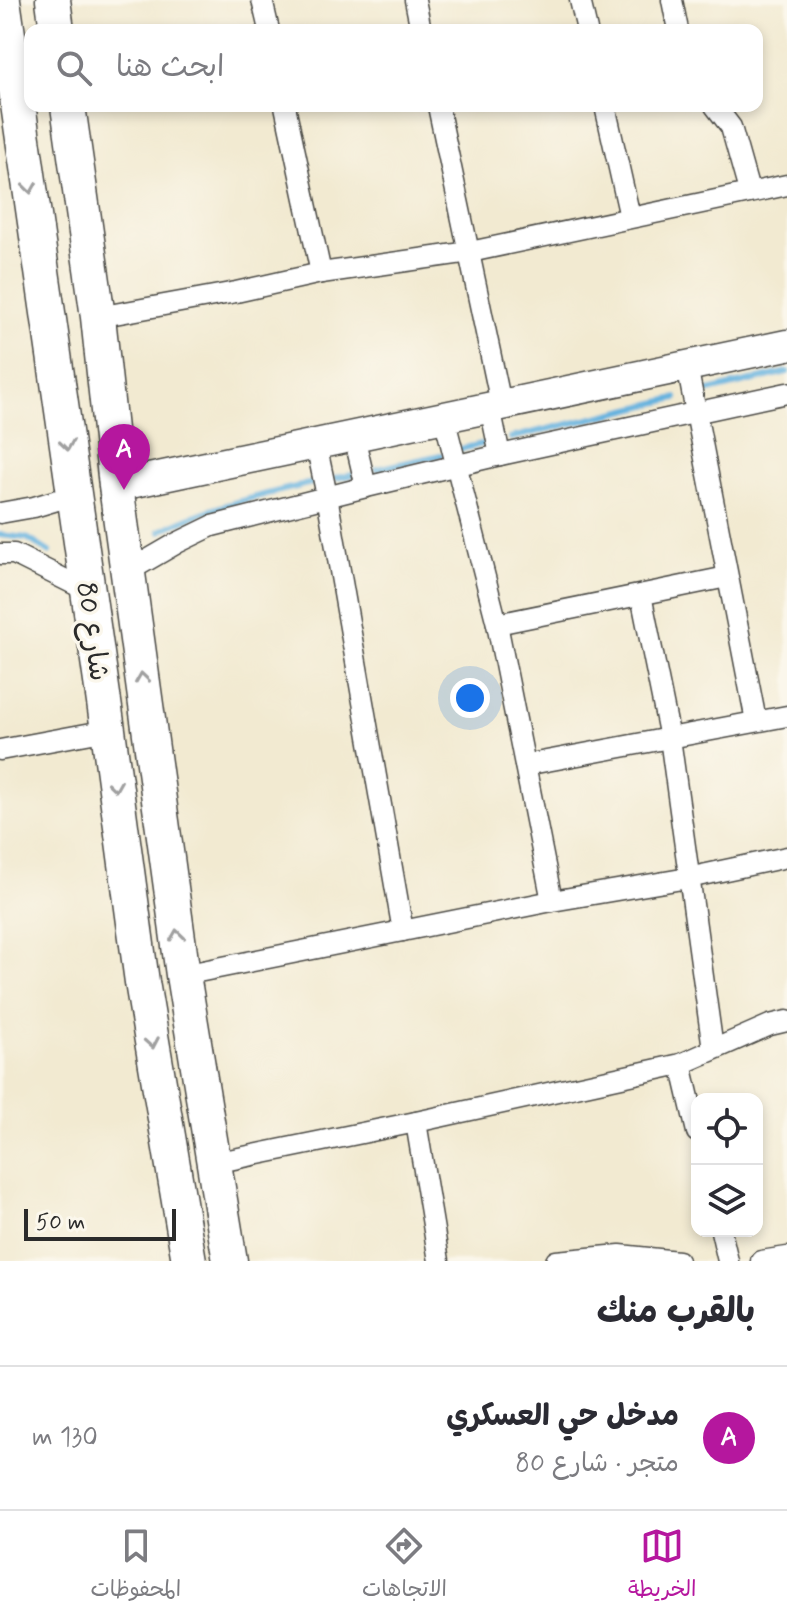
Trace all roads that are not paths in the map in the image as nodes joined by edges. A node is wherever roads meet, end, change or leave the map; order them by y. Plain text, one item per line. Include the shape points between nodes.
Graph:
1 (1, 0) edge
2 (53, 0) edge
3 (262, 0) edge
4 (415, 0) edge
5 (580, 0) edge
6 (672, 0) edge
7 (56, 24) edge
8 (268, 24) edge
9 (420, 24) edge
10 (586, 24) edge
11 (677, 24) edge
12 (69, 112) edge
13 (286, 112) edge
14 (439, 112) edge
15 (606, 112) edge
16 (720, 112) edge
17 (787, 185) edge
18 (749, 191) junction
19 (630, 217) junction
20 (470, 252) junction
21 (321, 273) junction
22 (98, 317) junction
23 (787, 345) edge
24 (687, 366) junction
25 (787, 393) edge
26 (495, 406) junction
27 (696, 412) junction
28 (444, 417) junction
29 (354, 436) junction
30 (316, 444) junction
31 (500, 455) junction
32 (455, 466) junction
33 (116, 486) junction
34 (366, 487) junction
35 (74, 495) junction
36 (327, 496) junction
37 (0, 513) edge
38 (0, 554) edge
39 (127, 572) junction
40 (727, 577) junction
41 (88, 591) junction
42 (641, 595) junction
43 (497, 624) junction
44 (787, 716) edge
45 (756, 721) junction
46 (108, 730) junction
47 (670, 738) junction
48 (0, 750) edge
49 (525, 765) junction
50 (787, 857) edge
51 (688, 878) junction
52 (552, 901) junction
53 (403, 931) junction
54 (183, 975) junction
55 (787, 1021) edge
56 (713, 1049) junction
57 (681, 1064) junction
58 (691, 1106) edge
59 (416, 1122) junction
60 (214, 1163) junction
61 (722, 1237) edge
62 (787, 1257) edge
63 (580, 1260) edge
64 (189, 1261) edge
65 (230, 1261) edge
66 (439, 1261) edge
67 (556, 1261) edge
68 (678, 1261) edge
69 (728, 1261) edge
70 (761, 1261) edge

1 -> 35 main road, شارع 80
2 - 7 main road
3 - 8 street
4 - 9 street
5 - 10 street
6 - 11 street
12 - 22 main road, شارع 80
13 - 21 street
14 - 20 street
15 - 19 street
16 - 18 street via 731,127
17 - 18 street
18 - 19 street
19 - 20 street
20 - 21 street
20 - 26 street
21 - 22 street
22 - 33 main road, شارع 80
23 - 24 street
24 - 26 street
24 - 27 street
25 - 27 street
26 - 28 street
26 - 31 street
27 - 31 street
27 - 40 street
28 - 29 street
28 - 32 street
29 - 30 street
29 - 34 street
30 - 33 street
30 - 36 street
31 - 32 street
32 - 34 street
32 - 43 street
33 - 39 main road, شارع 80
34 - 36 street
35 - 37 street
35 - 41 main road, شارع 80
36 - 39 street via 212,526
36 - 53 street
38 - 41 street via 14,554
54 -> 39 main road, شارع 80
40 - 42 street
40 - 45 street
41 - 46 main road, شارع 80
42 - 43 street
42 - 47 street
43 - 49 street
44 - 45 street
45 - 47 street
46 - 48 street
46 -> 64 main road, شارع 80 via 142,982
47 - 49 street
47 - 51 street
49 - 52 street
50 - 51 street
51 - 52 street
51 - 56 street
52 - 53 street
53 - 54 street
54 - 60 main road, شارع 80
55 - 56 street
56 - 57 street
57 - 58 street
57 - 59 street
59 - 60 street
59 - 66 street
60 - 65 main road, شارع 80
61 - 69 street
62 - 70 street
63 - 67 street
63 - 68 street via 620,1255

